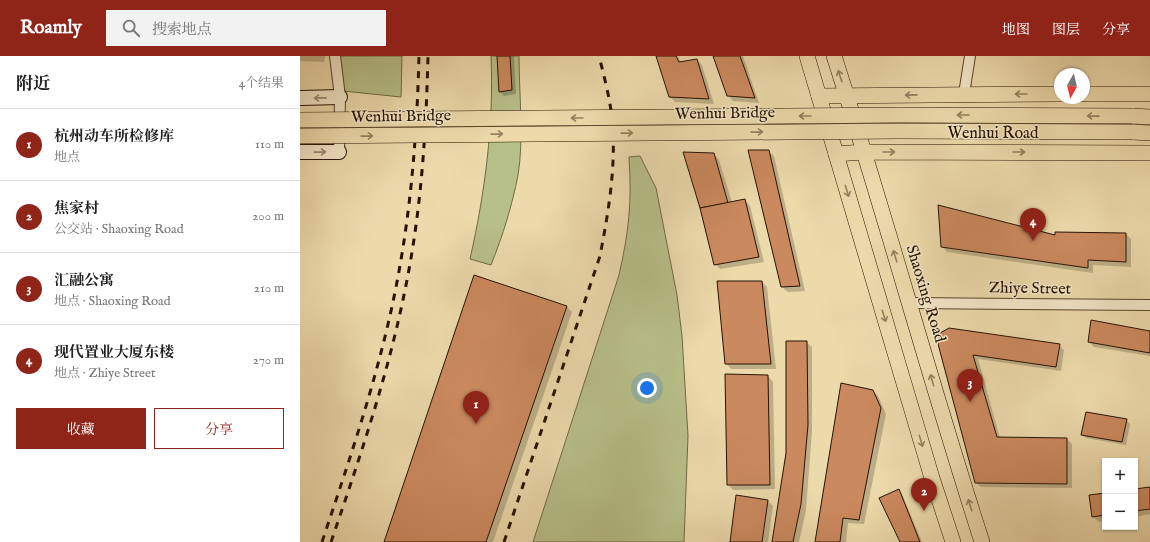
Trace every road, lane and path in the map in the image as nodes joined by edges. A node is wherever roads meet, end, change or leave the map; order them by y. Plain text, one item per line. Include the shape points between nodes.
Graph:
1 (335, 56) edge
2 (807, 56) edge
3 (834, 56) edge
4 (970, 56) edge
5 (964, 94) junction
6 (1054, 94) edge
7 (1090, 94) edge
8 (1150, 94) edge
9 (819, 96) junction
10 (847, 96) junction
11 (340, 97) junction
12 (300, 98) edge
13 (1150, 117) edge
14 (300, 120) edge
15 (1150, 133) edge
16 (300, 136) edge
17 (300, 152) edge
18 (339, 152) joint
19 (863, 152) junction
20 (1150, 153) edge
21 (836, 154) junction
22 (910, 302) junction
23 (1150, 305) edge
24 (953, 542) edge
25 (982, 542) edge

1 - 11 street
2 - 9 main road
10 -> 3 main road, Shaoxing Road
4 - 5 street
6 -> 5 main road
5 -> 10 main road
7 - 8 main road
9 - 10 main road
9 - 21 main road
10 - 19 main road, Shaoxing Road
11 -> 12 street
11 - 18 street
13 -> 14 main road, Wenhui Bridge, bridge via 899,115
16 -> 15 main road, Wenhui Bridge, bridge via 898,131
17 -> 18 street
19 -> 20 main road, Wenhui Road
19 - 21 main road, Wenhui Road
22 -> 19 main road, Shaoxing Road
21 -> 24 main road
22 - 23 street, Zhiye Street
25 -> 22 main road, Shaoxing Road via 957,466

